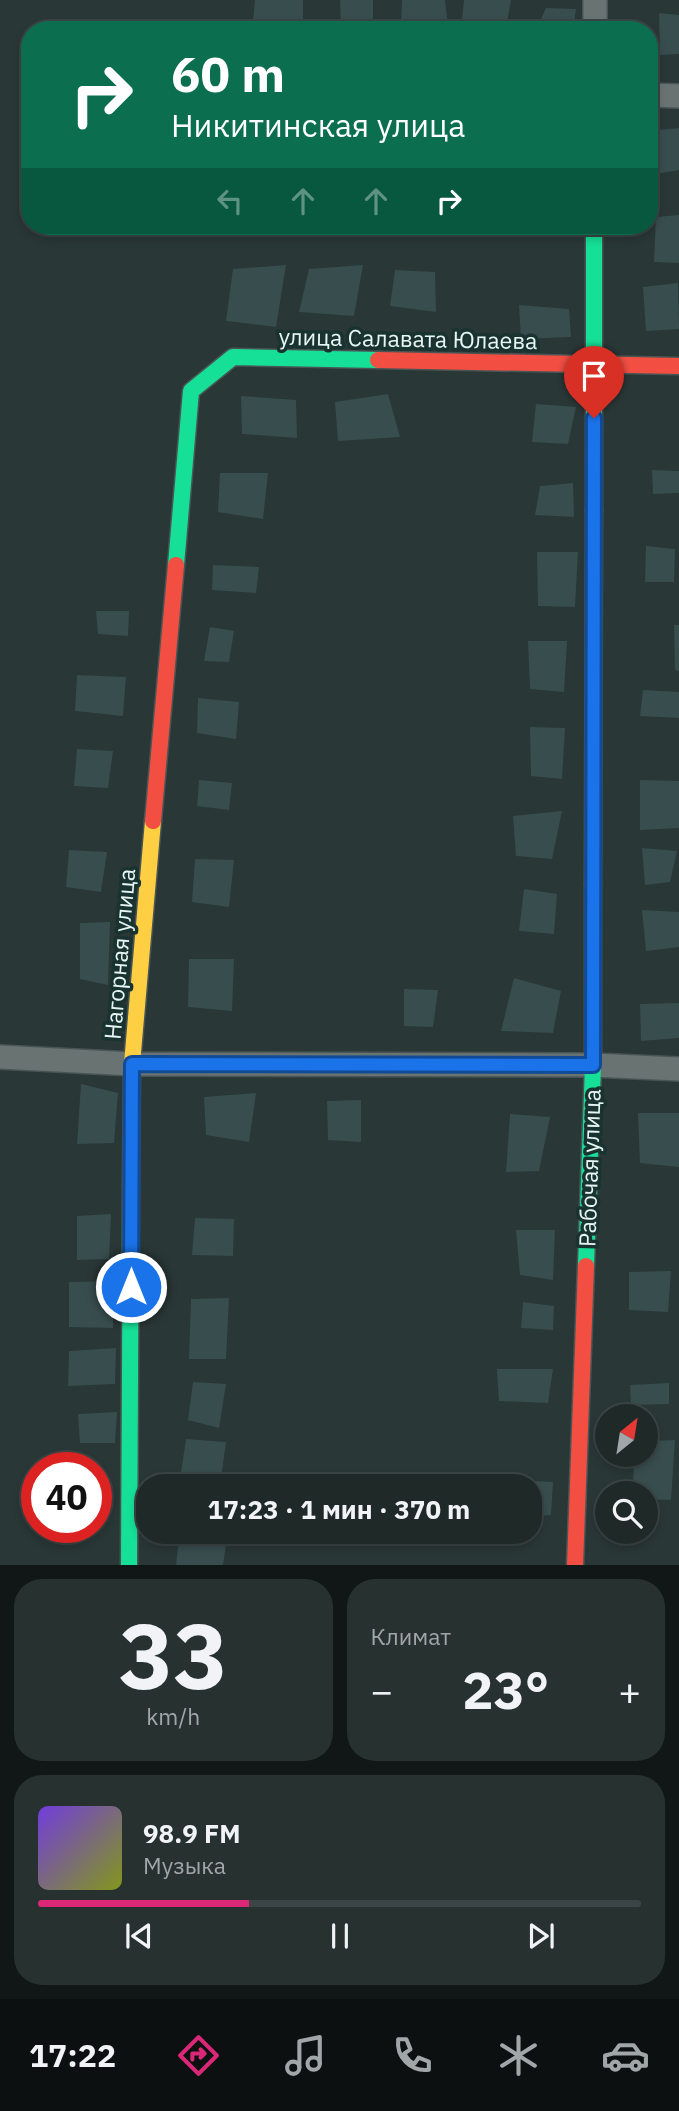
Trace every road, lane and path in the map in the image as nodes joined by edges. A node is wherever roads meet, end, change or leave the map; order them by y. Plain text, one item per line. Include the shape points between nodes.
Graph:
1 (595, 0) edge
2 (595, 21) edge
3 (658, 95) edge
4 (679, 96) edge
5 (594, 235) edge
6 (594, 364) junction
7 (679, 366) edge
8 (191, 391) joint
9 (0, 1057) edge
10 (132, 1064) junction
11 (593, 1065) junction
12 (679, 1069) edge
13 (129, 1565) edge
14 (575, 1565) edge

1 - 2 street
3 - 4 street
5 - 6 street, Рабочая улица
6 - 7 street, улица Салавата Юлаева
6 - 8 street, улица Салавата Юлаева via 233,357
6 - 11 street, Рабочая улица
8 - 10 street, Нагорная улица
9 - 10 street
10 - 11 street
10 - 13 street, Нагорная улица
11 - 12 street
11 - 14 street, Рабочая улица

